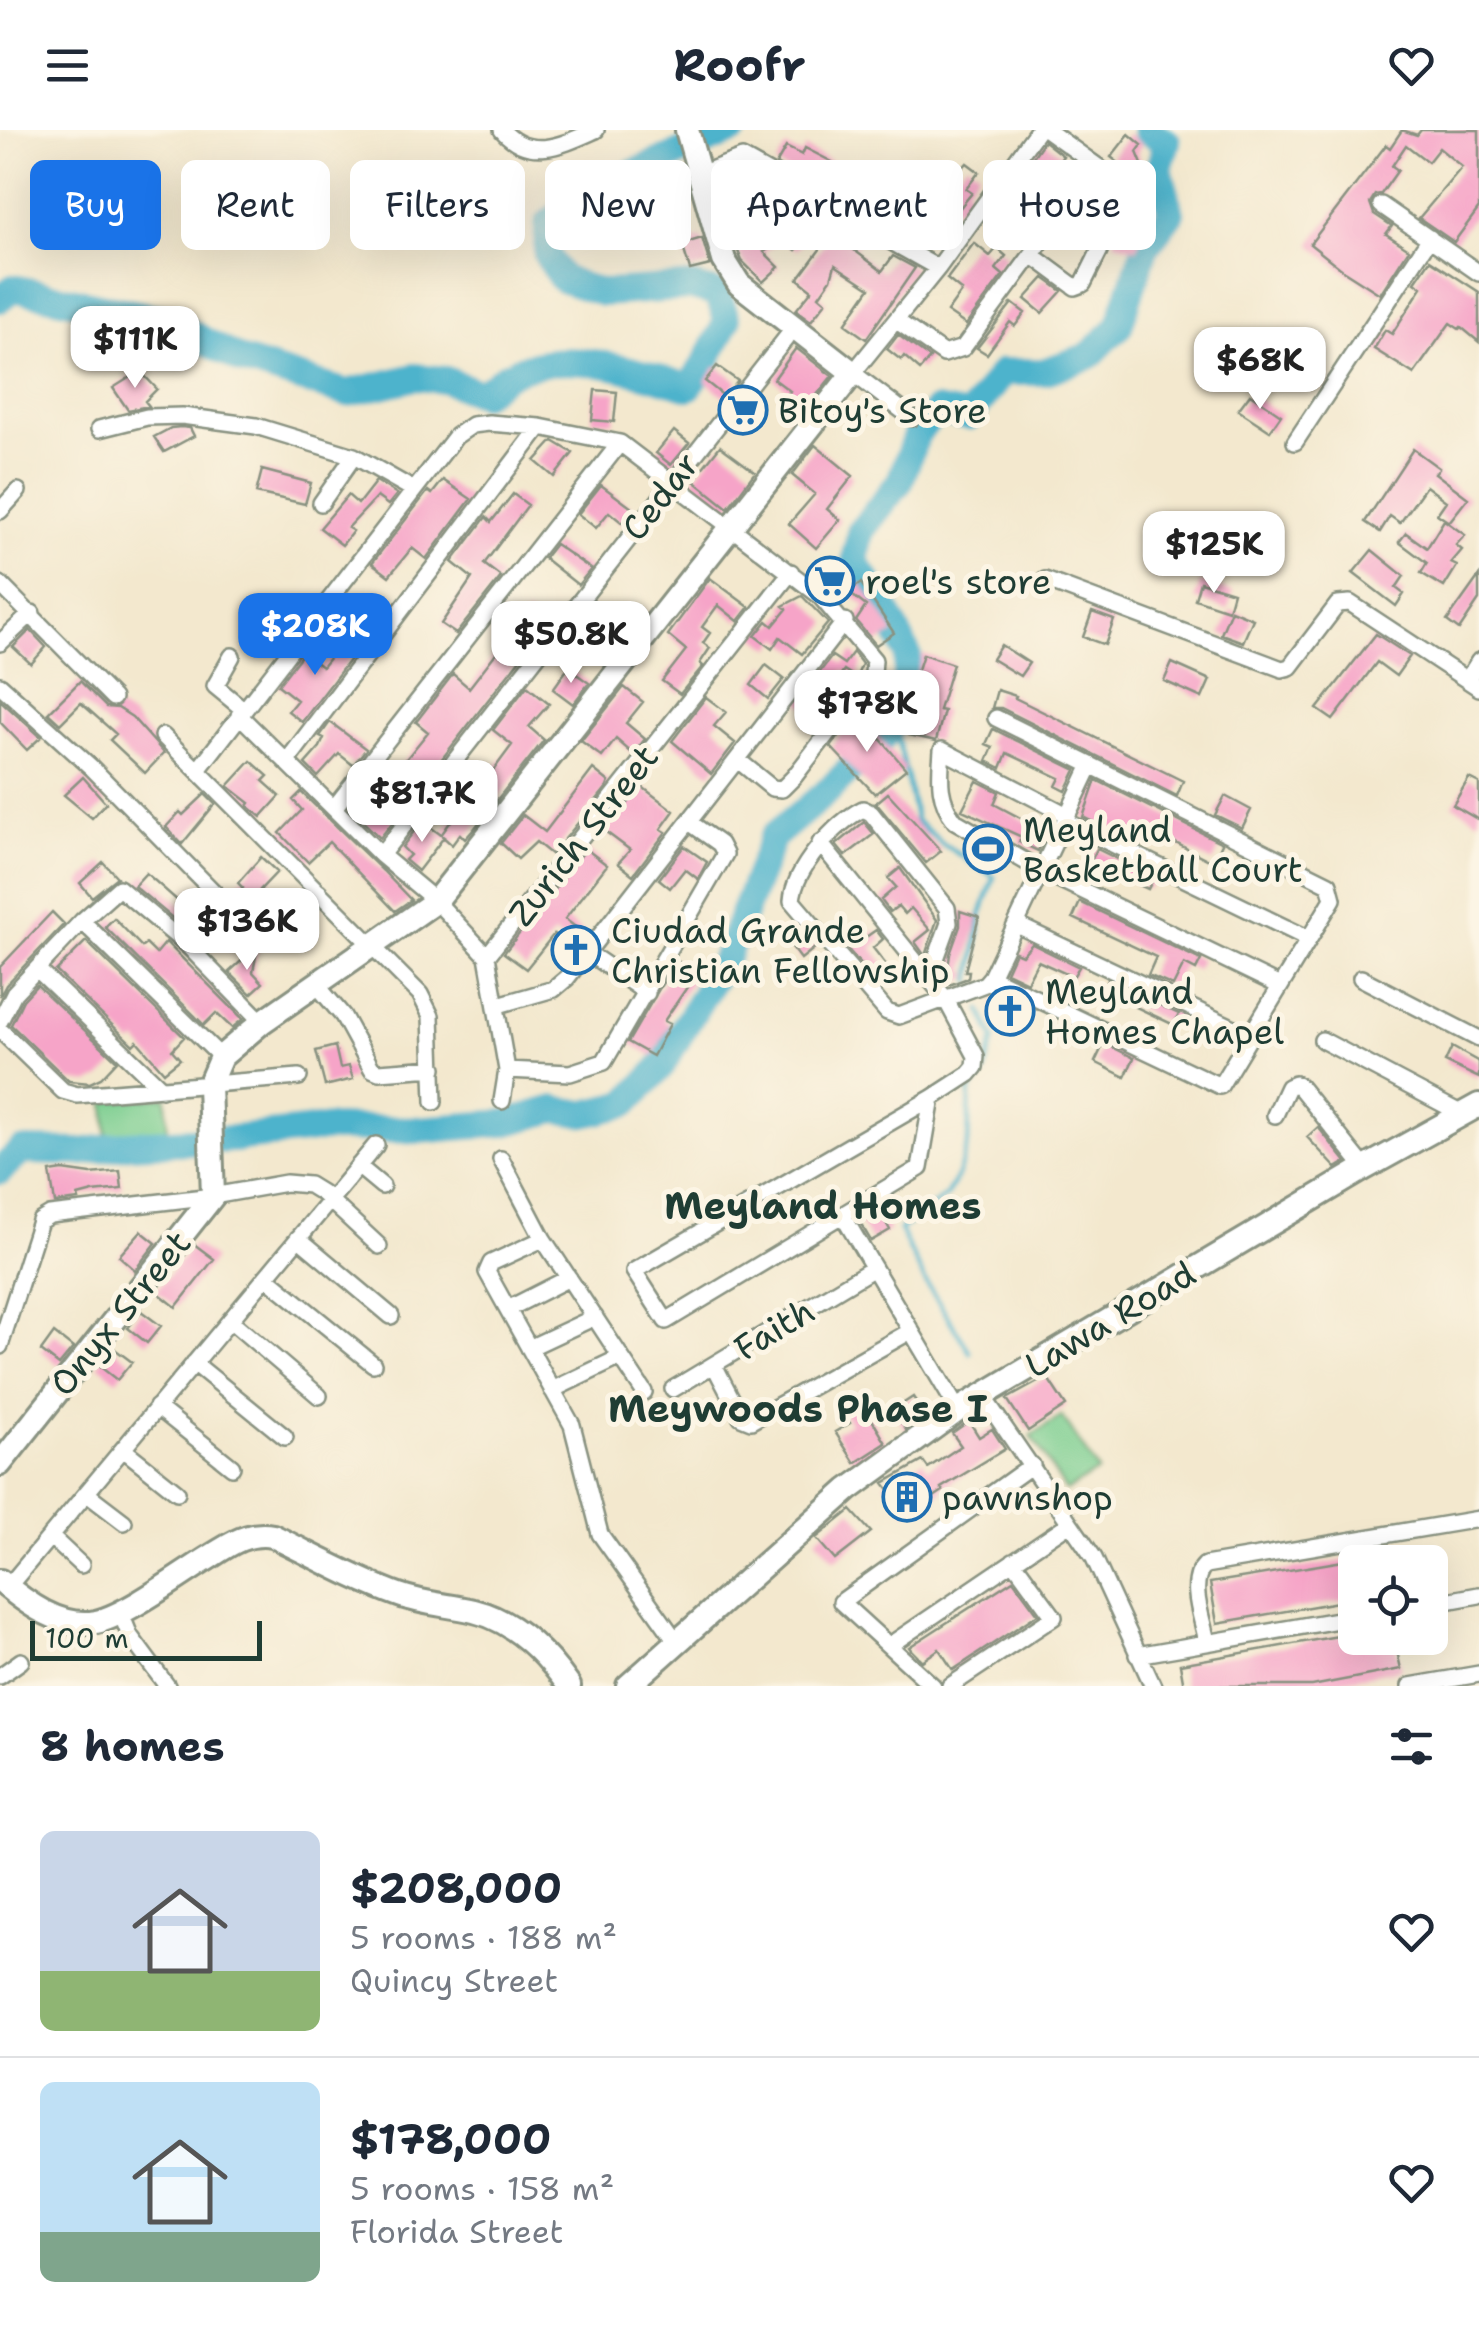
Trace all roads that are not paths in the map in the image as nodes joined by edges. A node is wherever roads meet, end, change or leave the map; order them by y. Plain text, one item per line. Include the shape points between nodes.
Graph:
1 (502, 130) edge
2 (596, 130) edge
3 (687, 130) edge
4 (1038, 130) edge
5 (1047, 130) edge
6 (1089, 160) edge
7 (698, 168) junction
8 (1388, 210) dead end
9 (1430, 238) junction
10 (1037, 250) edge
11 (1100, 250) edge
12 (1033, 256) junction
13 (938, 268) junction
14 (1479, 273) edge
15 (897, 321) junction
16 (794, 328) junction
17 (853, 374) junction
18 (912, 418) dead end
19 (540, 427) junction
20 (99, 429) dead end
21 (1295, 442) dead end
22 (620, 443) junction
23 (354, 456) junction
24 (670, 483) junction
25 (414, 490) junction
26 (18, 492) dead end
27 (320, 503) dead end
28 (0, 511) edge
29 (734, 527) junction
30 (791, 572) junction
31 (1044, 580) dead end
32 (0, 584) edge
33 (32, 613) junction
34 (844, 621) junction
35 (0, 643) edge
36 (232, 656) dead end
37 (1479, 661) edge
38 (1473, 684) edge
39 (0, 686) edge
40 (113, 698) dead end
41 (241, 712) junction
42 (996, 718) dead end
43 (163, 736) dead end
44 (286, 761) junction
45 (738, 761) junction
46 (1090, 765) junction
47 (198, 770) junction
48 (334, 808) junction
49 (1066, 818) junction
50 (689, 822) junction
51 (820, 843) junction
52 (381, 854) junction
53 (1042, 871) junction
54 (319, 892) junction
55 (436, 901) junction
56 (82, 921) junction
57 (1017, 925) junction
58 (1307, 938) junction
59 (373, 944) junction
60 (588, 952) junction
61 (487, 956) junction
62 (37, 969) junction
63 (992, 977) junction
64 (928, 978) junction
65 (1361, 978) dead end
66 (316, 984) junction
67 (1280, 986) junction
68 (647, 994) junction
69 (945, 998) junction
70 (498, 1005) junction
71 (0, 1021) edge
72 (262, 1022) junction
73 (0, 1030) edge
74 (1251, 1036) junction
75 (1479, 1039) edge
76 (1322, 1040) dead end
77 (221, 1057) junction
78 (434, 1068) junction
79 (507, 1070) junction
80 (299, 1077) dead end
81 (209, 1086) junction
82 (162, 1090) junction
83 (932, 1098) junction
84 (502, 1101) dead end
85 (434, 1102) dead end
86 (1470, 1110) edge
87 (1275, 1115) dead end
88 (376, 1145) dead end
89 (501, 1159) dead end
90 (358, 1166) junction
91 (1366, 1168) junction
92 (382, 1186) dead end
93 (213, 1196) junction
94 (330, 1202) junction
95 (842, 1216) junction
96 (298, 1238) junction
97 (543, 1239) junction
98 (378, 1246) dead end
99 (874, 1268) junction
100 (266, 1277) junction
101 (569, 1278) junction
102 (508, 1309) junction
103 (391, 1316) dead end
104 (594, 1316) junction
105 (230, 1320) junction
106 (909, 1332) junction
107 (0, 1346) edge
108 (530, 1348) junction
109 (621, 1357) junction
110 (194, 1363) junction
111 (373, 1364) dead end
112 (714, 1365) junction
113 (672, 1389) dead end
114 (552, 1390) junction
115 (644, 1392) dead end
116 (982, 1395) junction
117 (319, 1396) dead end
118 (158, 1407) junction
119 (958, 1410) junction
120 (285, 1437) dead end
121 (123, 1449) junction
122 (0, 1464) edge
123 (1032, 1465) junction
124 (232, 1467) dead end
125 (177, 1492) dead end
126 (86, 1493) junction
127 (1479, 1519) edge
128 (124, 1522) dead end
129 (1070, 1523) junction
130 (50, 1536) junction
131 (1013, 1561) junction
132 (81, 1564) dead end
133 (4, 1584) edge
134 (1479, 1595) edge
135 (1448, 1601) edge
136 (120, 1611) junction
137 (1338, 1620) edge
138 (678, 1642) junction
139 (1207, 1642) junction
140 (890, 1645) junction
141 (1138, 1655) junction
142 (21, 1661) dead end
143 (1479, 1674) edge
144 (0, 1676) edge
145 (166, 1686) edge
146 (569, 1686) edge
147 (628, 1686) edge
148 (932, 1686) edge
149 (950, 1686) edge
150 (1152, 1686) edge
151 (1410, 1686) edge

1 - 2 street via 517,144 548,149
3 - 7 street
4 - 13 street
5 - 6 street
7 - 13 street via 742,158
7 - 16 street via 724,260 739,284
8 - 9 street
9 - 14 street
9 - 21 street
10 - 12 street
11 - 12 street via 1084,284 1075,288
12 - 15 street via 954,352 944,354
13 - 15 street
15 - 17 street
16 - 17 street
16 - 24 street, Cedar
17 - 18 street
17 - 29 street
19 - 22 street
19 - 25 street via 472,425
19 - 44 street
20 - 23 street via 147,417 212,418
22 - 24 street
22 - 48 street
23 - 25 street
23 - 27 street
24 - 29 street
24 - 52 street, Cedar
25 - 41 street
26 - 28 street
29 - 30 street
29 - 55 street
30 - 34 street
30 - 61 street, Zurich Street
31 - 38 street via 1282,669 1343,602
32 - 33 street
33 - 35 street
33 - 40 street
34 - 45 street
34 - 45 street via 874,660 873,674 782,789
36 - 41 street via 215,683
37 - 38 street
39 - 54 street via 92,768 254,933
41 - 44 street
41 - 47 street
42 - 46 street
43 - 47 street
44 - 48 street
45 - 50 street
46 - 49 street
46 - 58 street via 1328,884 1333,899
47 - 54 street
48 - 52 street
49 - 53 street
49 - 53 street via 942,750 940,793 955,820
49 - 58 street
50 - 60 street
50 - 68 street via 725,854
51 - 64 street
51 - 64 street via 863,810 936,894 950,915
51 - 69 street via 792,900 893,1016
52 - 55 street
53 - 57 street
53 - 67 street
54 - 59 street
55 - 59 street
55 - 61 street
56 - 62 street
56 - 72 street via 119,888
56 - 77 street
57 - 63 street
57 - 74 street
58 - 67 street
59 - 66 street
59 - 78 street via 420,994 431,1016
60 - 68 street
60 - 70 street via 554,989
61 - 70 street
62 - 71 street
62 - 82 street
63 - 69 street
63 - 74 street via 1216,1087
64 - 69 street
65 - 75 street
66 - 72 street
66 - 78 street via 372,1069
67 - 74 street
68 - 79 street via 604,1062 570,1074
69 - 83 street via 976,1056 970,1074
70 - 79 street
72 - 77 street
73 - 82 street via 63,1091
76 - 86 street
77 - 81 street
78 - 85 street
79 - 84 street
80 - 81 street
81 - 82 street
81 - 93 street, Onyx Street
83 - 95 street via 920,1168
83 - 95 street via 634,1271 666,1321
86 - 91 street, Lawa Road
87 - 91 street via 1288,1088 1299,1086
88 - 90 street
89 - 97 street
90 - 92 street
90 - 94 street
91 - 116 street, Lawa Road
93 - 94 street via 286,1183 309,1185
93 - 107 street via 50,1215 40,1222
93 - 122 street, Onyx Street
94 - 96 street
94 - 98 street
95 - 99 street
96 - 100 street
96 - 103 street
97 - 101 street
97 - 102 street via 489,1267
99 - 106 street
99 - 112 street, Faith
100 - 105 street
100 - 111 street
101 - 102 street
101 - 104 street
102 - 108 street
104 - 108 street
104 - 109 street
105 - 110 street
105 - 117 street
106 - 112 street via 751,1421 741,1417
106 - 119 street
108 - 114 street
109 - 114 street
109 - 115 street
110 - 118 street
110 - 120 street
112 - 113 street, Faith
114 - 138 street via 572,1425 600,1534
116 - 119 street, Lawa Road
116 - 123 street
118 - 121 street
118 - 124 street
119 - 138 street, Lawa Road via 848,1490
121 - 125 street
121 - 126 street
123 - 129 street
123 - 140 street via 842,1600
126 - 128 street
126 - 130 street
127 - 139 street via 1206,1565 1196,1582
129 - 131 street
129 - 141 street via 1109,1586
130 - 132 street
130 - 133 street
131 - 140 street
131 - 149 street via 1054,1617
133 - 136 street via 58,1618 96,1622
134 - 135 street
136 - 145 street
136 - 146 street via 237,1540 274,1536 395,1594 487,1615 537,1647
137 - 139 street
138 - 147 street, Lawa Road
139 - 141 street
140 - 148 street
141 - 150 street
142 - 144 street
143 - 151 street

